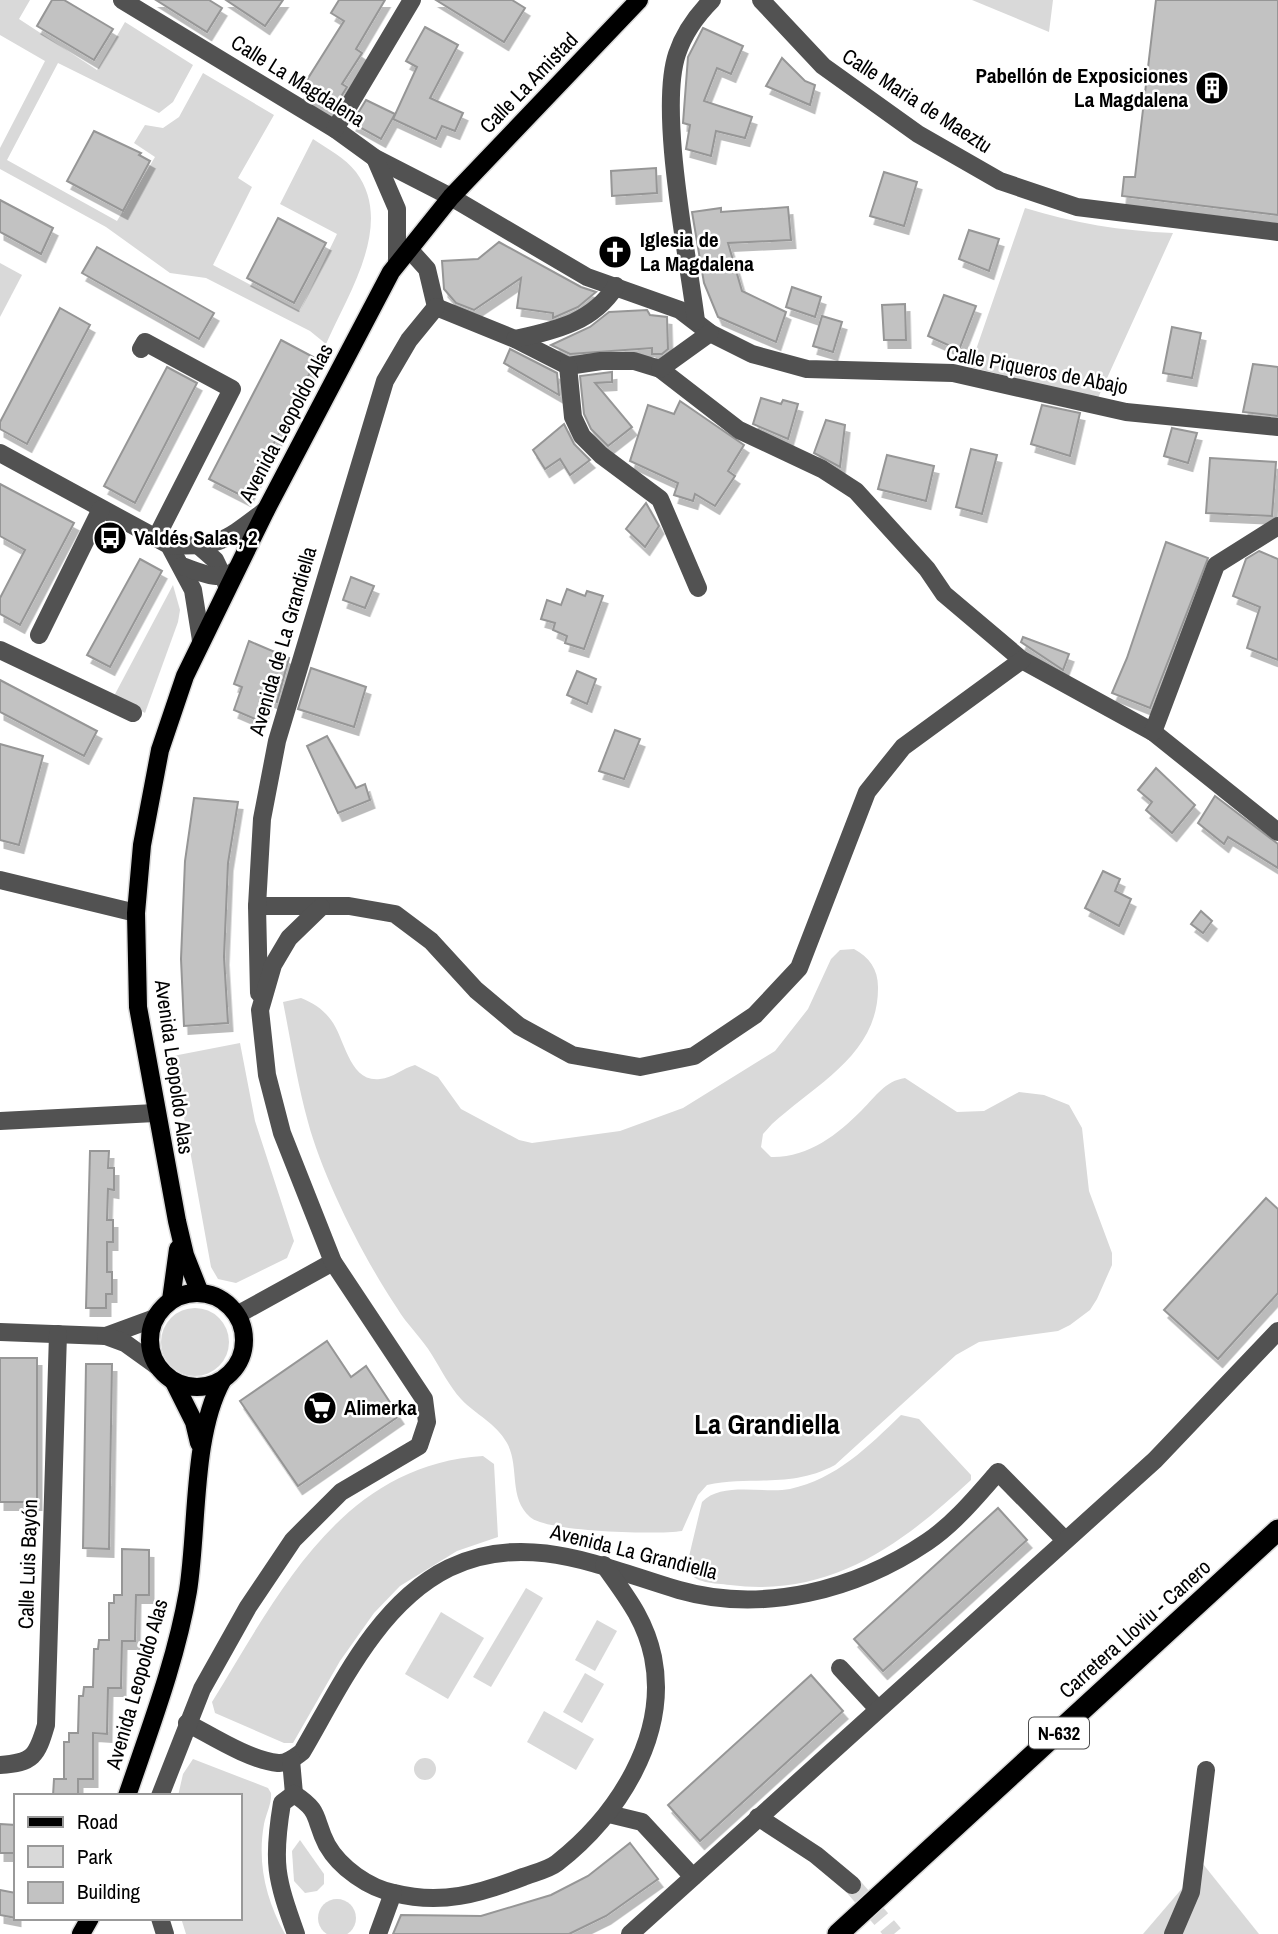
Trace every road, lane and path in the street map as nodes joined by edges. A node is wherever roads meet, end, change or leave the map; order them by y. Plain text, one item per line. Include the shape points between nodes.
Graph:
1 (122, 0) edge
2 (412, 0) edge
3 (712, 0) edge
4 (761, 0) edge
5 (638, 1) edge
6 (335, 129) junction
7 (375, 158) junction
8 (451, 197) junction
9 (1278, 232) edge
10 (408, 248) junction
11 (397, 263) junction
12 (616, 286) junction
13 (436, 307) junction
14 (703, 327) junction
15 (515, 339) junction
16 (141, 349) dead end
17 (568, 366) junction
18 (660, 369) junction
19 (1278, 427) edge
20 (0, 453) edge
21 (101, 509) junction
22 (265, 510) junction
23 (1278, 526) edge
24 (162, 541) junction
25 (199, 546) junction
26 (182, 566) junction
27 (229, 578) junction
28 (698, 588) dead end
29 (39, 635) dead end
30 (201, 640) junction
31 (0, 650) edge
32 (1022, 660) junction
33 (133, 713) dead end
34 (1153, 732) junction
35 (1278, 832) edge
36 (0, 880) edge
37 (257, 906) junction
38 (321, 907) junction
39 (136, 913) junction
40 (260, 1010) junction
41 (155, 1112) junction
42 (0, 1121) edge
43 (177, 1221) junction
44 (333, 1262) junction
45 (200, 1293) junction
46 (171, 1300) junction
47 (237, 1315) junction
48 (155, 1318) junction
49 (1278, 1331) edge
50 (0, 1332) edge
51 (58, 1334) junction
52 (106, 1336) junction
53 (156, 1366) junction
54 (222, 1381) junction
55 (174, 1382) junction
56 (202, 1460) junction
57 (1278, 1530) edge
58 (1064, 1539) junction
59 (604, 1565) junction
60 (840, 1668) dead end
61 (877, 1708) junction
62 (187, 1723) junction
63 (290, 1760) junction
64 (0, 1765) edge
65 (1206, 1770) dead end
66 (128, 1794) edge
67 (161, 1794) edge
68 (294, 1794) junction
69 (609, 1814) junction
70 (758, 1817) junction
71 (693, 1877) junction
72 (852, 1885) tunnel mouth
73 (393, 1893) junction
74 (296, 1934) edge
75 (378, 1934) edge
76 (630, 1934) edge
77 (838, 1934) edge
78 (1173, 1934) edge

1 - 6 street, Calle La Magdalena
2 - 6 street
3 - 14 street via 696,16 677,54 670,89 676,162
4 - 9 street, Calle Maria de Maeztu via 823,66 918,134 1000,181 1077,208
5 - 8 main road, Calle La Amistad
6 - 7 street, Calle La Magdalena
7 - 8 street, Calle La Magdalena
7 - 11 street via 397,209
8 - 10 main road, Avenida Leopoldo Alas
8 - 12 street, Calle Piqueros de Abajo via 587,277
10 - 11 main road, Avenida Leopoldo Alas
10 - 13 street via 427,269
11 - 22 main road, Avenida Leopoldo Alas
12 - 14 street, Calle Piqueros de Abajo via 680,310
12 - 15 street via 605,303 574,325
13 - 15 street
13 - 37 street, Avenida de La Grandiella via 386,381 301,652 262,819
14 - 18 street
14 - 19 street, Calle Piqueros de Abajo via 752,354 807,369 953,373 1126,412
15 - 17 street
16 - 24 street via 145,342 232,389
17 - 18 street via 634,361
17 - 28 street via 573,417 582,436 660,499
18 - 32 street via 739,430 822,469 856,491 944,594
20 - 21 street
21 - 24 street
21 - 29 street
22 - 25 street via 223,542
22 - 27 main road, Avenida Leopoldo Alas
23 - 34 street via 1216,565
24 - 25 street
24 - 26 street
25 - 27 street
26 - 27 street
26 - 30 street via 193,590
27 - 30 main road, Avenida Leopoldo Alas
30 - 39 main road, Avenida Leopoldo Alas via 160,750 142,845
31 - 33 street
32 - 34 street
32 - 38 street via 903,747 867,792 799,968 755,1015 694,1056 640,1067 572,1055 519,1026 475,990 431,941 395,914 349,906
34 - 35 street
36 - 39 street
37 - 38 street
37 - 40 street, Avenida de La Grandiella
38 - 40 street via 289,938 273,965
39 - 41 main road, Avenida Leopoldo Alas via 138,1007
40 - 44 street, Avenida de La Grandiella via 267,1075 282,1133
41 - 42 street
41 - 43 main road, Avenida Leopoldo Alas
43 - 45 main road, Avenida Leopoldo Alas
43 - 46 main road, Avenida Leopoldo Alas via 178,1259
44 - 47 street
44 - 62 street, Avenida de La Grandiella via 424,1399 427,1422 419,1446 341,1492 293,1540 248,1607
45 - 46 main road
45 - 47 main road via 221,1300
46 - 48 main road
47 - 54 main road via 243,1329 243,1351
48 - 52 street
48 - 53 main road via 150,1350
49 - 58 street via 1155,1460
50 - 51 street
51 - 52 street
51 - 64 street, Calle Luis Bayón via 46,1725 39,1751 23,1764
52 - 53 street via 125,1343
53 - 55 main road
54 - 55 main road via 190,1388
54 - 56 main road, Avenida Leopoldo Alas via 211,1401
55 - 56 main road, Avenida Leopoldo Alas via 194,1422
56 - 66 main road, Avenida Leopoldo Alas via 191,1570 177,1641
57 - 77 highway, Carretera Lloviu - Canero / N-632
58 - 59 street, Avenida La Grandiella via 998,1472 928,1542 872,1572 801,1596 737,1599 682,1591
58 - 61 street
59 - 63 street, Avenida La Grandiella via 560,1554 509,1552 440,1574 397,1606 354,1665 302,1752
59 - 69 street via 644,1622 654,1660 655,1692 647,1745
60 - 61 street
61 - 70 street
62 - 63 street via 237,1749 279,1764
62 - 67 street, Avenida de La Grandiella
63 - 68 street
65 - 78 street via 1191,1892
68 - 73 street via 313,1806 328,1846 359,1879
68 - 74 street via 282,1803 275,1846 277,1882
69 - 71 street via 642,1822
69 - 73 street via 555,1865 478,1895 435,1898
70 - 71 street
70 - 72 street
71 - 76 street
73 - 75 street

